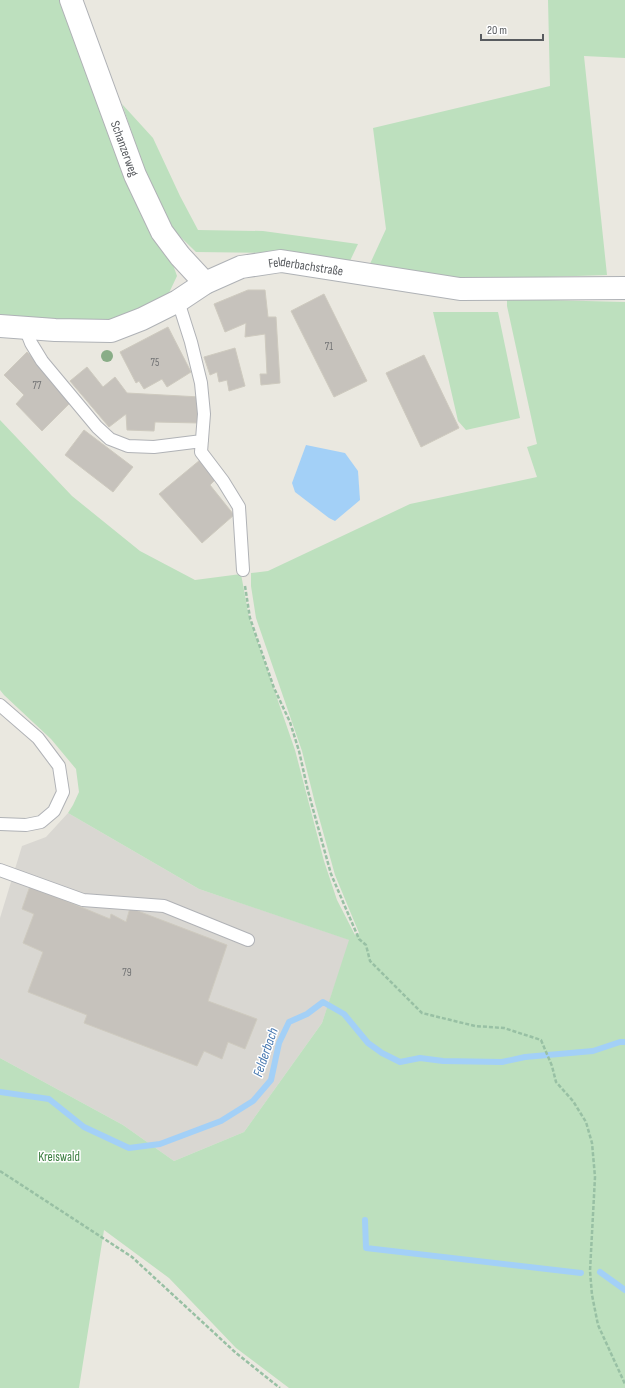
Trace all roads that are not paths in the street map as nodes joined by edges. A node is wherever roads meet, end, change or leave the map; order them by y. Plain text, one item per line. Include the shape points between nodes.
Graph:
1 (72, 0) edge
2 (205, 283) junction
3 (625, 288) edge
4 (178, 301) junction
5 (0, 326) edge
6 (25, 328) junction
7 (202, 442) junction
8 (243, 570) road end
9 (0, 705) edge
10 (0, 824) edge
11 (0, 870) edge
12 (248, 940) dead end

1 - 2 street, Schanzerweg via 135,175 162,232
2 - 3 street, Felderbachstraße via 241,267 281,261 460,290
2 - 4 street, Felderbachstraße
4 - 6 street, Felderbachstraße via 111,331
4 - 7 lane via 201,383 204,414
5 - 6 street, Felderbachstraße
6 - 7 lane via 30,344 42,361 110,439 128,446 154,447
7 - 8 lane via 201,452 239,507
9 - 10 lane via 38,738 59,766 63,792 54,811 41,822 26,825
11 - 12 lane via 83,900 164,906

